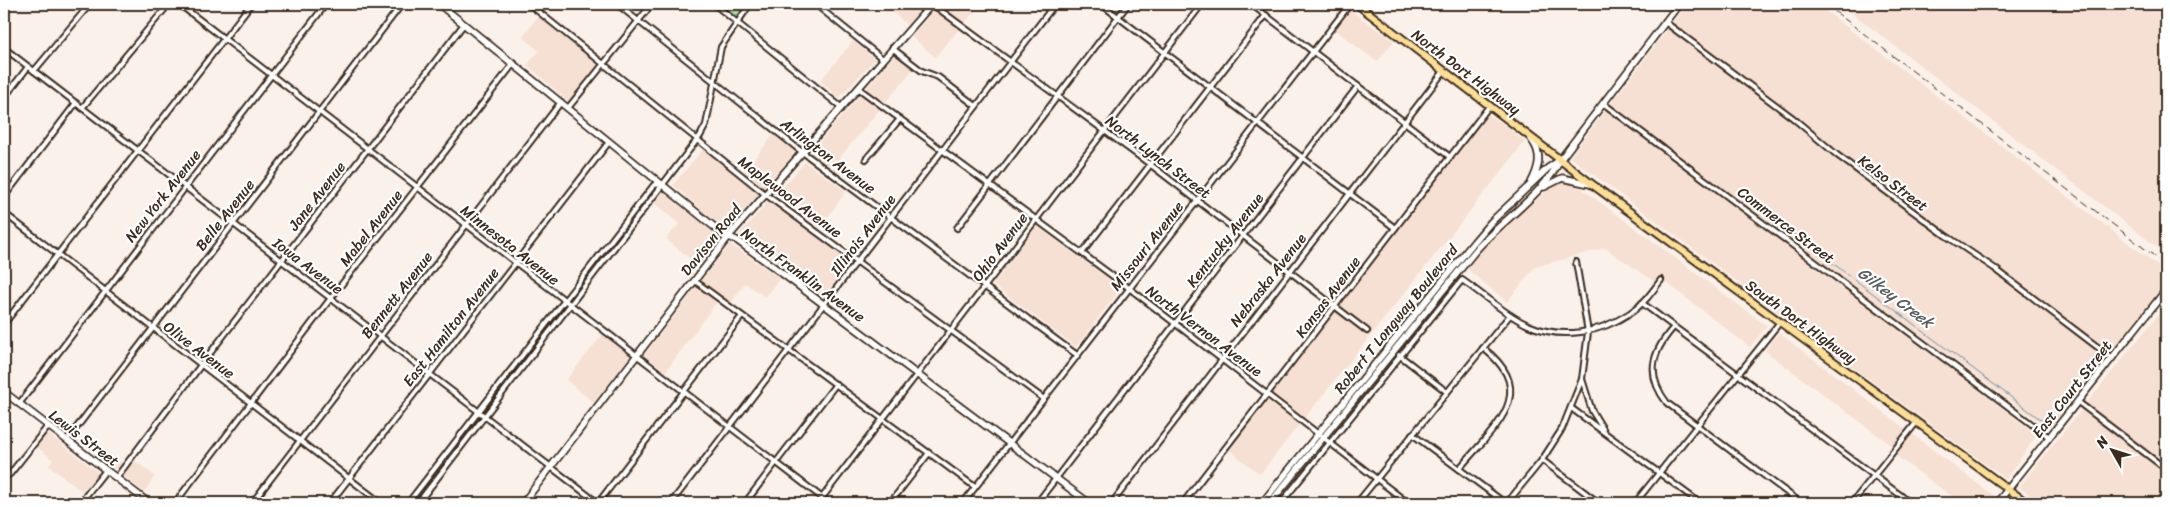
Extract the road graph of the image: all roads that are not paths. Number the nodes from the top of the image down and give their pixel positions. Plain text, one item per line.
1 (90, 4) edge
2 (169, 4) edge
3 (179, 4) edge
4 (251, 4) edge
5 (326, 4) edge
6 (402, 4) edge
7 (439, 4) edge
8 (529, 4) edge
9 (617, 4) edge
10 (652, 4) edge
11 (714, 4) edge
12 (750, 4) edge
13 (815, 4) edge
14 (916, 4) edge
15 (932, 4) edge
16 (1041, 4) edge
17 (1055, 4) edge
18 (1101, 4) edge
19 (1128, 4) edge
20 (1202, 4) edge
21 (1251, 4) edge
22 (1350, 4) edge
23 (1357, 4) edge
24 (1679, 4) edge
25 (1050, 10) junction
26 (925, 11) junction
27 (1266, 15) junction
28 (1118, 17) junction
29 (638, 21) junction
30 (737, 22) junction
31 (1665, 22) junction
32 (464, 24) junction
33 (224, 39) junction
34 (4, 48) edge
35 (892, 48) junction
36 (1312, 50) junction
37 (1164, 52) junction
38 (883, 59) junction
39 (1010, 62) junction
40 (514, 63) junction
41 (603, 64) junction
42 (28, 67) junction
43 (34, 71) junction
44 (1444, 71) junction
45 (271, 75) junction
46 (715, 82) junction
47 (1358, 86) junction
48 (858, 88) junction
49 (1210, 88) junction
50 (1057, 96) junction
51 (4, 98) edge
52 (561, 102) junction
53 (76, 103) junction
54 (1490, 104) junction
55 (1604, 104) junction
56 (841, 106) junction
57 (976, 106) junction
58 (82, 108) junction
59 (568, 108) junction
60 (318, 112) junction
61 (900, 119) junction
62 (1257, 122) junction
63 (1404, 122) junction
64 (1103, 131) junction
65 (1528, 135) junction
66 (697, 140) junction
67 (609, 142) junction
68 (368, 149) junction
69 (137, 150) junction
70 (942, 150) junction
71 (802, 151) junction
72 (1450, 156) junction
73 (1303, 158) junction
74 (866, 159) dead end
75 (1560, 160) junction
76 (1150, 165) junction
77 (662, 184) junction
78 (990, 185) junction
79 (1593, 185) junction
80 (184, 186) junction
81 (417, 187) junction
82 (1538, 190) junction
83 (1349, 193) junction
84 (765, 194) junction
85 (1520, 196) junction
86 (4, 197) edge
87 (1197, 200) junction
88 (4, 213) edge
89 (891, 217) junction
90 (1036, 219) junction
91 (233, 223) junction
92 (466, 224) junction
93 (957, 228) dead end
94 (1395, 228) junction
95 (1243, 235) junction
96 (729, 236) junction
97 (1466, 252) junction
98 (1474, 252) junction
99 (57, 254) junction
100 (1082, 254) junction
101 (282, 260) junction
102 (857, 261) junction
103 (1576, 262) dead end
104 (516, 263) junction
105 (1289, 270) junction
106 (1661, 280) dead end
107 (695, 281) junction
108 (985, 286) junction
109 (1129, 288) junction
110 (2166, 290) edge
111 (104, 291) junction
112 (331, 298) junction
113 (565, 300) junction
114 (1642, 303) junction
115 (572, 305) junction
116 (823, 305) junction
117 (1336, 306) junction
118 (1510, 315) junction
119 (742, 316) junction
120 (1780, 322) junction
121 (4, 324) edge
122 (1175, 324) junction
123 (152, 327) junction
124 (1673, 328) junction
125 (951, 330) junction
126 (1367, 331) dead end
127 (1588, 332) junction
128 (380, 336) junction
129 (1483, 348) junction
130 (789, 350) junction
131 (1399, 355) junction
132 (637, 356) junction
133 (1078, 356) junction
134 (2112, 358) junction
135 (1222, 359) junction
136 (201, 365) junction
137 (430, 374) junction
138 (917, 374) junction
139 (1738, 374) junction
140 (1582, 379) junction
141 (836, 384) junction
142 (4, 392) edge
143 (683, 392) junction
144 (1447, 392) junction
145 (1268, 394) junction
146 (1044, 399) junction
147 (2078, 402) junction
148 (250, 403) junction
149 (19, 404) junction
150 (1571, 408) junction
151 (479, 411) junction
152 (485, 416) junction
153 (883, 418) junction
154 (1916, 423) junction
155 (48, 426) junction
156 (1696, 426) junction
157 (729, 427) junction
158 (1605, 432) junction
159 (1412, 434) junction
160 (1321, 435) junction
161 (2049, 437) junction
162 (67, 440) junction
163 (300, 441) junction
164 (1330, 442) junction
165 (1010, 443) junction
166 (929, 453) junction
167 (1542, 460) junction
168 (776, 463) junction
169 (438, 465) junction
170 (551, 467) junction
171 (1459, 469) junction
172 (2166, 469) edge
173 (106, 470) junction
174 (444, 470) junction
175 (1659, 473) junction
176 (1874, 476) junction
177 (4, 477) edge
178 (116, 478) junction
179 (348, 478) junction
180 (1056, 478) junction
181 (1377, 479) junction
182 (975, 487) junction
183 (2009, 490) junction
184 (822, 498) junction
185 (80, 503) edge
186 (149, 503) edge
187 (175, 503) edge
188 (252, 503) edge
189 (330, 503) edge
190 (382, 503) edge
191 (408, 503) edge
192 (418, 503) edge
193 (523, 503) edge
194 (598, 503) edge
195 (671, 503) edge
196 (745, 503) edge
197 (818, 503) edge
198 (829, 503) edge
199 (890, 503) edge
200 (963, 503) edge
201 (1037, 503) edge
202 (1089, 503) edge
203 (1112, 503) edge
204 (1183, 503) edge
205 (1262, 503) edge
206 (1270, 503) edge
207 (1280, 503) edge
208 (1357, 503) edge
209 (1408, 503) edge
210 (1506, 503) edge
211 (1599, 503) edge
212 (1635, 503) edge
213 (1700, 503) edge
214 (1801, 503) edge
215 (1852, 503) edge
216 (1912, 503) edge
217 (1997, 503) edge
218 (2027, 503) edge

1 - 43 street
2 - 58 street
3 - 33 street, Minnesota Avenue
4 - 33 street
5 - 45 street, New York Avenue
6 - 60 street, Belle Avenue
7 - 32 street, North Franklin Avenue
8 - 41 street, Maplewood Avenue
9 - 29 street, Arlington Avenue
10 - 29 street
11 - 30 street
12 - 30 street
13 - 38 street
14 - 26 street
15 - 26 street, Davison Road
15 - 39 street, North Lynch Street
16 - 25 street
17 - 25 street, Illinois Avenue
18 - 28 street
19 - 28 street
20 - 37 street, Ohio Avenue
21 - 27 street
22 - 36 street, Missouri Avenue
23 - 44 main road, North Dort Highway
24 - 31 street, Robert T Longway Boulevard
25 - 39 street, Illinois Avenue
26 - 35 street, Davison Road
27 - 36 street
27 - 49 street
28 - 37 street
28 - 50 street
29 - 41 street
29 - 46 street, Arlington Avenue
30 - 46 street
30 - 56 street
31 - 55 street, Robert T Longway Boulevard
31 - 134 street, Kelso Street
32 - 40 street, North Franklin Avenue
32 - 68 street, Jane Avenue
33 - 45 street, Minnesota Avenue
33 - 69 street
34 - 42 street, Iowa Avenue
35 - 38 street, Davison Road
35 - 57 street
36 - 47 street
36 - 62 street, Missouri Avenue
37 - 49 street
37 - 64 street, Ohio Avenue
38 - 48 street, Davison Road
39 - 50 street, North Lynch Street
39 - 57 street, Illinois Avenue
40 - 52 street, North Franklin Avenue
40 - 81 street, Mabel Avenue
41 - 59 street
41 - 66 street, Maplewood Avenue
42 - 43 street, Iowa Avenue
42 - 51 street
43 - 53 street, Iowa Avenue
44 - 54 main road, North Dort Highway
44 - 63 street, Nebraska Avenue
45 - 60 street, Minnesota Avenue
45 - 80 street, New York Avenue
46 - 66 street
46 - 71 street, Arlington Avenue
47 - 63 street
47 - 73 street, Kentucky Avenue
48 - 56 street, Davison Road
48 - 61 street, North Vernon Avenue
49 - 62 street
49 - 76 street
50 - 64 street, North Lynch Street
50 - 78 street
52 - 59 street, North Franklin Avenue
52 - 92 street, Bennett Avenue
53 - 58 street, Iowa Avenue
53 - 86 street
54 - 65 main road, North Dort Highway
54 - 72 street, Kansas Avenue
55 - 75 street, Robert T Longway Boulevard
55 - 161 street, Commerce Street
56 - 71 street, Davison Road
57 - 70 street, Illinois Avenue
58 - 69 street, Iowa Avenue
59 - 67 street, North Franklin Avenue
60 - 68 street, Minnesota Avenue
60 - 91 street, Belle Avenue
61 - 70 street, North Vernon Avenue
61 - 74 street
62 - 73 street
62 - 87 street, Missouri Avenue
63 - 72 street
63 - 83 street, Nebraska Avenue
64 - 76 street, North Lynch Street
64 - 90 street, Ohio Avenue
65 - 75 main road, North Dort Highway
65 - 85 street
66 - 77 street
66 - 84 street, Maplewood Avenue
67 - 77 street, North Franklin Avenue
67 - 104 street, East Hamilton Avenue
68 - 81 street, Minnesota Avenue
68 - 101 street, Jane Avenue
69 - 80 street, Iowa Avenue
69 - 99 street
70 - 78 street, North Vernon Avenue
70 - 89 street, Illinois Avenue
71 - 84 street, Davison Road
71 - 89 street, Arlington Avenue
72 - 94 street, Kansas Avenue
73 - 83 street
73 - 95 street, Kentucky Avenue
75 - 79 main road, South Dort Highway
75 - 82 street, Robert T Longway Boulevard
75 - 85 street, Robert T Longway Boulevard
76 - 87 street, North Lynch Street
76 - 100 street
77 - 96 street, North Franklin Avenue
77 - 113 street
77 - 115 street
78 - 90 street, North Vernon Avenue
78 - 93 street
79 - 82 street
79 - 120 main road, South Dort Highway
80 - 91 street, Iowa Avenue
80 - 111 street, New York Avenue
81 - 92 street, Minnesota Avenue
81 - 112 street, Mabel Avenue
82 - 98 street, Robert T Longway Boulevard
83 - 94 street
83 - 105 street, Nebraska Avenue
84 - 96 street, Davison Road
84 - 102 street, Maplewood Avenue
85 - 97 street, Robert T Longway Boulevard
87 - 95 street, North Lynch Street
87 - 109 street, Missouri Avenue
88 - 99 street, Olive Avenue
89 - 102 street, Illinois Avenue
89 - 108 street, Arlington Avenue
90 - 100 street, North Vernon Avenue
90 - 108 street, Ohio Avenue
91 - 101 street, Iowa Avenue
91 - 123 street, Belle Avenue
92 - 104 street, Minnesota Avenue
92 - 128 street, Bennett Avenue
94 - 117 street, Kansas Avenue
95 - 105 street, North Lynch Street
95 - 122 street, Kentucky Avenue
96 - 107 street, Davison Road
96 - 116 street, North Franklin Avenue
97 - 98 street
97 - 160 street, Robert T Longway Boulevard
98 - 160 street, Robert T Longway Boulevard
99 - 111 street, Olive Avenue
99 - 121 street
100 - 109 street, North Vernon Avenue
101 - 112 street, Iowa Avenue
101 - 136 street, Jane Avenue
102 - 116 street, Illinois Avenue
102 - 125 street, Maplewood Avenue
103 - 127 street
104 - 113 street, Minnesota Avenue
104 - 137 street, East Hamilton Avenue
105 - 117 street, North Lynch Street
105 - 135 street, Nebraska Avenue
106 - 114 street
107 - 119 street
107 - 132 street, Davison Road
108 - 125 street, Ohio Avenue
108 - 133 street, Arlington Avenue
109 - 122 street, North Vernon Avenue
109 - 133 street, Missouri Avenue
110 - 134 street, East Court Street
111 - 123 street, Olive Avenue
111 - 149 street, New York Avenue
112 - 128 street, Iowa Avenue
112 - 148 street, Mabel Avenue
113 - 115 street, Minnesota Avenue
113 - 151 street
114 - 124 street
114 - 127 street
115 - 132 street, Minnesota Avenue
115 - 152 street
116 - 130 street, Illinois Avenue
116 - 138 street, North Franklin Avenue
117 - 126 street, North Lynch Street
117 - 145 street, Kansas Avenue
118 - 127 street
118 - 129 street
118 - 131 street
119 - 130 street
119 - 143 street
120 - 139 street
120 - 154 main road, South Dort Highway
122 - 135 street, North Vernon Avenue
122 - 180 street, Kentucky Avenue
123 - 136 street, Olive Avenue
123 - 162 street, Belle Avenue
124 - 139 street
124 - 156 street
125 - 138 street, Ohio Avenue
125 - 146 street, Maplewood Avenue
127 - 140 street
128 - 137 street, Iowa Avenue
128 - 163 street, Bennett Avenue
129 - 144 street
129 - 171 street
130 - 141 street
130 - 157 street, Illinois Avenue
131 - 144 street
131 - 164 street
132 - 143 street, Minnesota Avenue
132 - 170 street, Davison Road
133 - 146 street, Missouri Avenue
134 - 147 street, East Court Street
135 - 145 street, North Vernon Avenue
135 - 203 street, Nebraska Avenue
136 - 148 street, Olive Avenue
136 - 178 street, Jane Avenue
137 - 151 street, Iowa Avenue
137 - 179 street, East Hamilton Avenue
138 - 153 street, Ohio Avenue
138 - 165 street, North Franklin Avenue
139 - 156 street
139 - 176 street
140 - 150 street
140 - 158 street
141 - 153 street
141 - 168 street
142 - 149 street, Lewis Street
143 - 157 street, Minnesota Avenue
143 - 194 street
144 - 159 street
145 - 160 street, North Vernon Avenue
145 - 204 street, Kansas Avenue
146 - 165 street, Missouri Avenue
147 - 161 street, East Court Street
147 - 172 street
148 - 163 street, Olive Avenue
148 - 187 street, Mabel Avenue
149 - 155 street, Lewis Street
150 - 158 street
150 - 167 street
151 - 152 street, Iowa Avenue
151 - 169 street
152 - 170 street, Iowa Avenue
152 - 174 street
153 - 166 street
153 - 184 street, Ohio Avenue
154 - 176 street
154 - 183 main road, South Dort Highway
155 - 162 street, Lewis Street
155 - 177 street
156 - 175 street
156 - 214 street
157 - 168 street, Minnesota Avenue
157 - 195 street, Illinois Avenue
158 - 175 street
159 - 171 street
159 - 181 street
160 - 164 street, North Vernon Avenue
160 - 205 street, Robert T Longway Boulevard
160 - 206 street, Robert T Longway Boulevard
161 - 183 street, East Court Street
162 - 173 street, Lewis Street
163 - 179 street, Olive Avenue
163 - 188 street, Bennett Avenue
164 - 181 street, North Vernon Avenue
164 - 207 street
165 - 180 street, North Franklin Avenue
165 - 182 street, Missouri Avenue
166 - 182 street
166 - 199 street
167 - 210 street
167 - 211 street
168 - 184 street, Minnesota Avenue
168 - 196 street
169 - 174 street
169 - 191 street
170 - 193 street, Davison Road
170 - 194 street, Iowa Avenue
171 - 210 street
173 - 178 street, Lewis Street
173 - 185 street
174 - 192 street
175 - 212 street
175 - 213 street
176 - 215 street
176 - 216 street
178 - 186 street, Lewis Street
179 - 189 street, East Hamilton Avenue
179 - 190 street, Olive Avenue
180 - 201 street, Kentucky Avenue
180 - 202 street, North Franklin Avenue
181 - 208 street
181 - 209 street, North Vernon Avenue
182 - 200 street, Missouri Avenue
183 - 217 street, East Court Street
183 - 218 main road, South Dort Highway
184 - 197 street, Ohio Avenue
184 - 198 street, Minnesota Avenue

